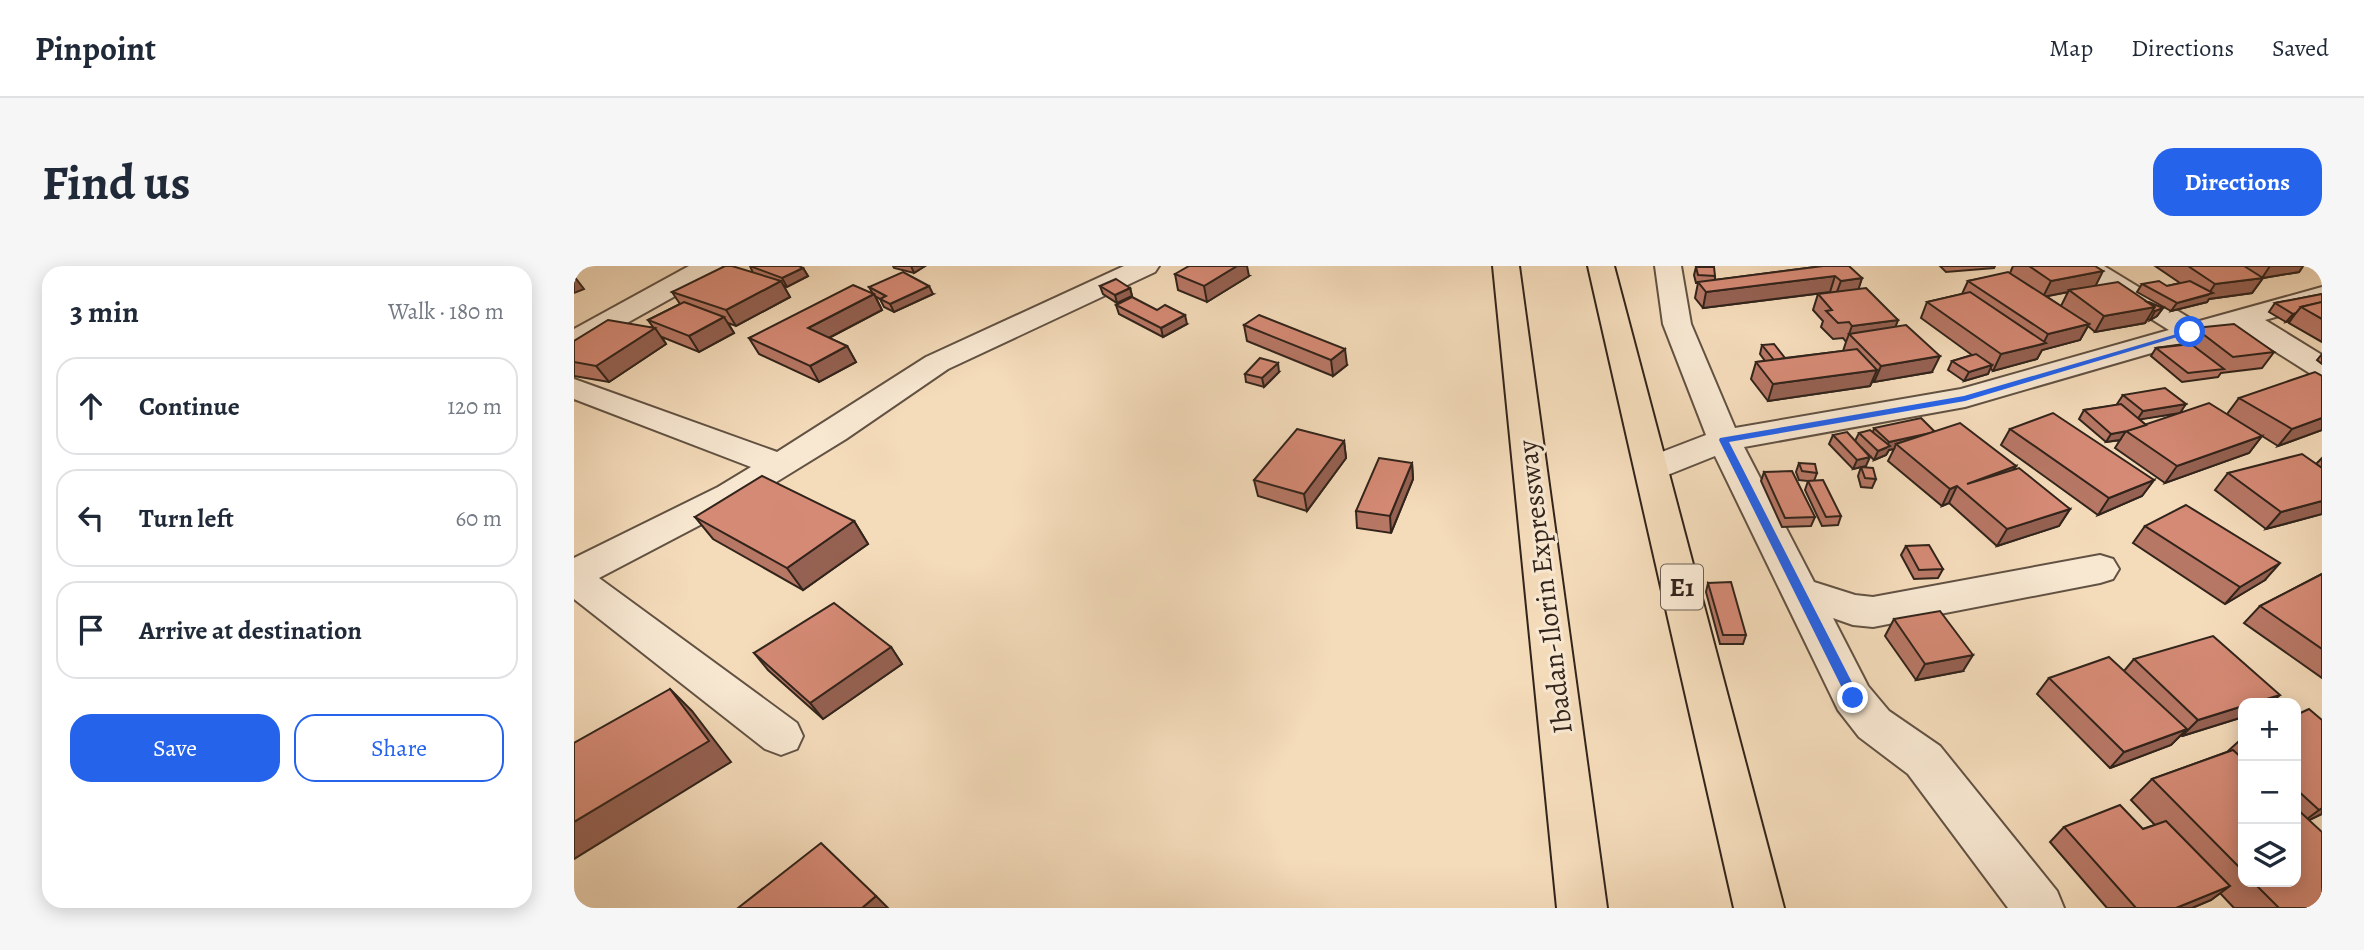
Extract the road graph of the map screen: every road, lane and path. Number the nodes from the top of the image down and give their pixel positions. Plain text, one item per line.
1 (709, 266) edge
2 (1146, 266) edge
3 (1506, 266) edge
4 (1601, 266) edge
5 (1668, 266) edge
6 (2085, 266) edge
7 (2322, 295) edge
8 (2241, 318) junction
9 (2190, 332) junction
10 (574, 341) edge
11 (2322, 368) edge
12 (574, 388) edge
13 (1724, 440) junction
14 (779, 465) junction
15 (1653, 468) junction
16 (2099, 569) dead end
17 (574, 574) edge
18 (574, 579) edge
19 (1798, 592) junction
20 (781, 736) dead end
21 (1582, 908) edge
22 (1759, 908) edge
23 (2039, 908) edge

1 - 10 street
2 - 14 street
3 - 21 highway, Ibadan-Ilorin Expressway
4 - 15 highway, E1
5 - 13 street
6 - 9 street
7 - 8 street
8 - 9 street
8 - 11 street
9 - 13 street
12 - 14 street
13 - 15 street
13 - 19 street
14 - 17 street
15 - 22 highway, E1
16 - 19 street
18 - 20 street
19 - 23 street

